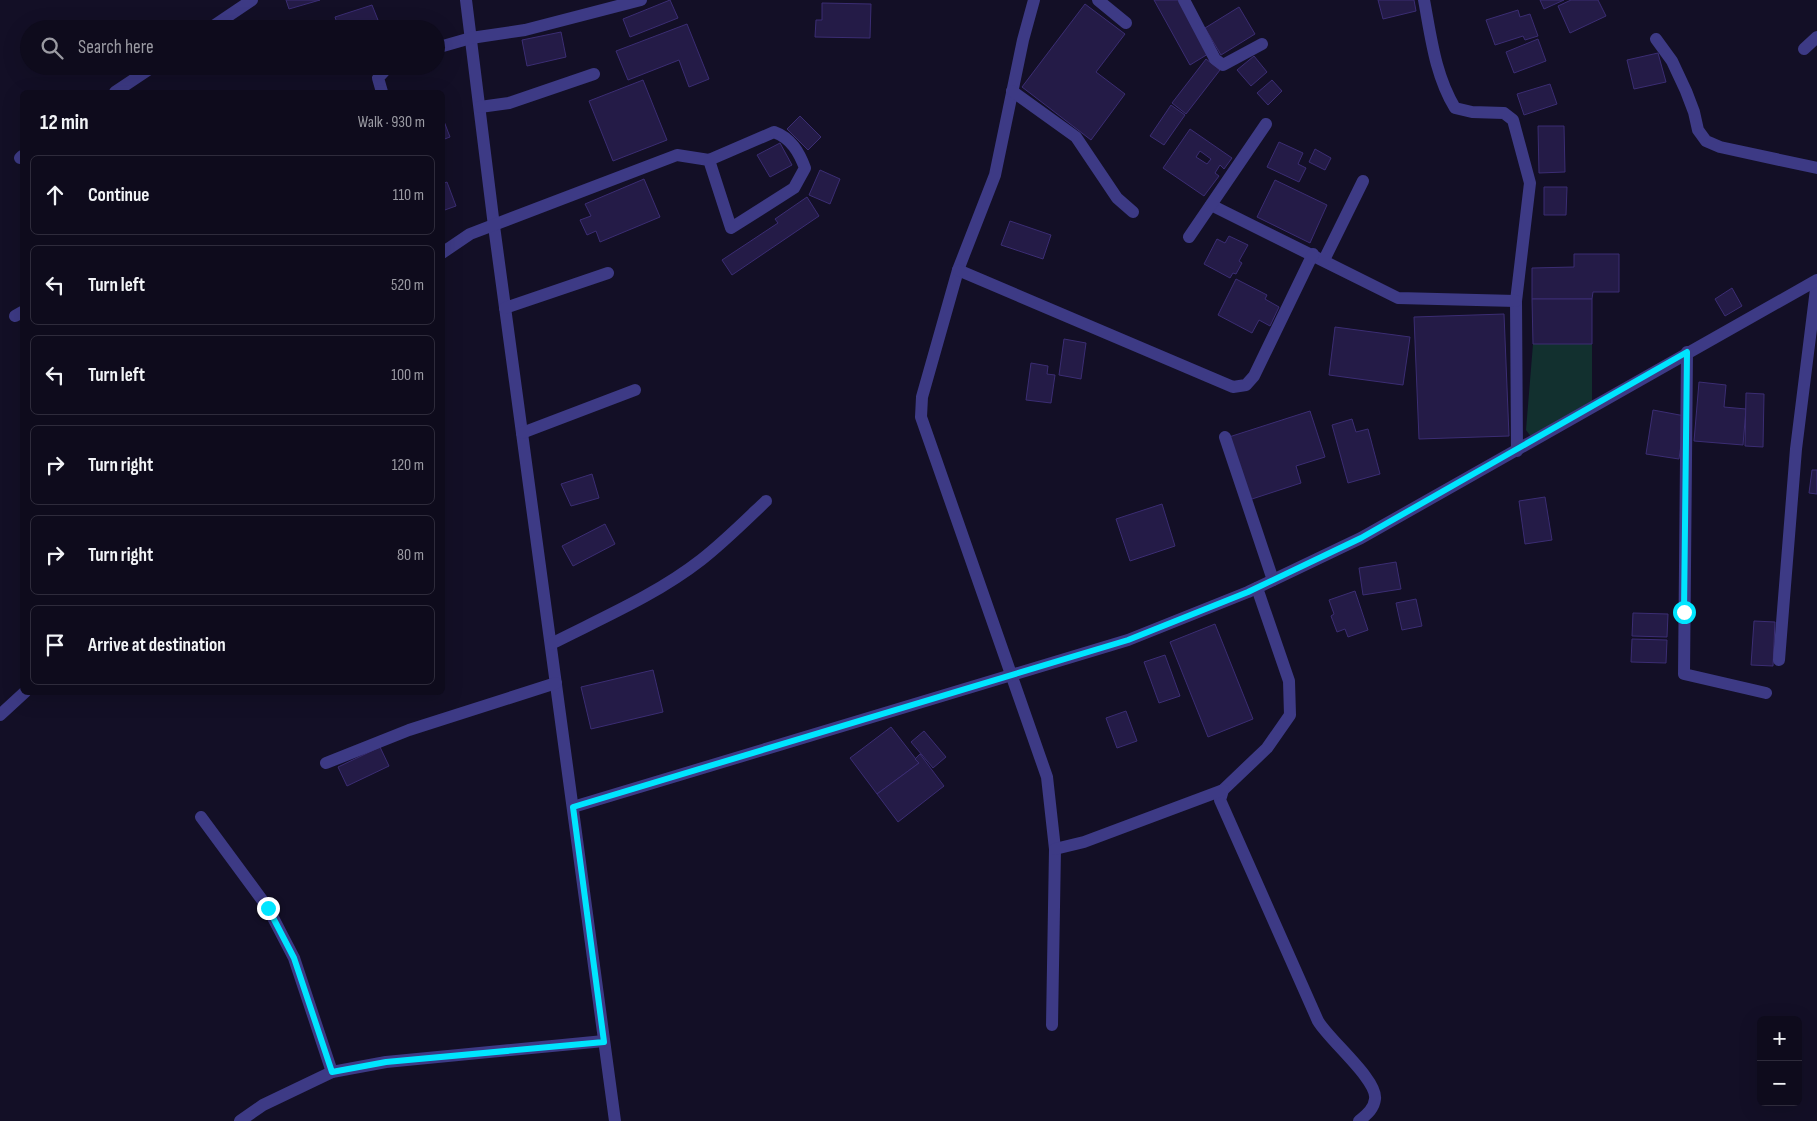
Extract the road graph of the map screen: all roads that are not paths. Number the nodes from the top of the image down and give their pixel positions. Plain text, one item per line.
1 (252, 0) edge
2 (466, 0) edge
3 (641, 0) edge
4 (1034, 0) edge
5 (1098, 0) edge
6 (1184, 0) edge
7 (1424, 0) edge
8 (222, 20) edge
9 (1126, 23) dead end
10 (1817, 37) edge
11 (471, 38) junction
12 (1656, 38) dead end
13 (1262, 44) dead end
14 (445, 45) edge
15 (1804, 49) dead end
16 (594, 74) dead end
17 (140, 75) edge
18 (381, 75) edge
19 (118, 90) edge
20 (381, 90) edge
21 (1012, 91) junction
22 (480, 107) junction
23 (1266, 124) dead end
24 (709, 160) junction
25 (1817, 168) edge
26 (1364, 181) dead end
27 (1211, 205) junction
28 (1133, 212) dead end
29 (494, 226) junction
30 (1189, 237) dead end
31 (445, 251) edge
32 (1319, 257) junction
33 (958, 270) junction
34 (608, 273) dead end
35 (1817, 281) edge
36 (1516, 302) junction
37 (505, 308) junction
38 (1687, 352) junction
39 (635, 390) dead end
40 (522, 433) junction
41 (1225, 437) dead end
42 (1517, 452) junction
43 (766, 501) dead end
44 (1273, 580) junction
45 (1257, 588) junction
46 (551, 644) junction
47 (1779, 660) dead end
48 (1013, 676) junction
49 (556, 683) junction
50 (1766, 693) dead end
51 (22, 695) edge
52 (0, 715) edge
53 (326, 762) dead end
54 (1223, 790) junction
55 (573, 807) junction
56 (201, 817) dead end
57 (1055, 848) junction
58 (1052, 1026) dead end
59 (604, 1042) junction
60 (332, 1072) junction
61 (240, 1121) edge
62 (615, 1121) edge
63 (1359, 1121) edge

1 - 8 street
2 - 11 street
3 - 11 street
4 - 21 street
5 - 9 street
6 - 13 street
7 - 36 street
10 - 15 street
11 - 14 street
11 - 22 street
12 - 25 street
16 - 22 street
17 - 19 street
18 - 20 street
21 - 28 street
21 - 33 street
22 - 29 street
23 - 27 street
24 - 24 street
24 - 29 street
26 - 32 street
27 - 30 street
27 - 32 street
29 - 31 street
29 - 37 street
32 - 33 street
32 - 36 street
33 - 48 street
34 - 37 street
35 - 38 street
35 - 47 street
36 - 42 street
37 - 40 street
38 - 42 street
38 - 50 street
39 - 40 street
40 - 46 street
41 - 44 street
42 - 44 street
43 - 46 street
44 - 45 street
45 - 48 street
45 - 54 street
46 - 49 street
48 - 55 street
48 - 57 street
49 - 53 street
49 - 55 street
51 - 52 street
54 - 57 street
54 - 63 street
55 - 59 street
56 - 60 street
57 - 58 street
59 - 60 street
59 - 62 street
60 - 61 street

